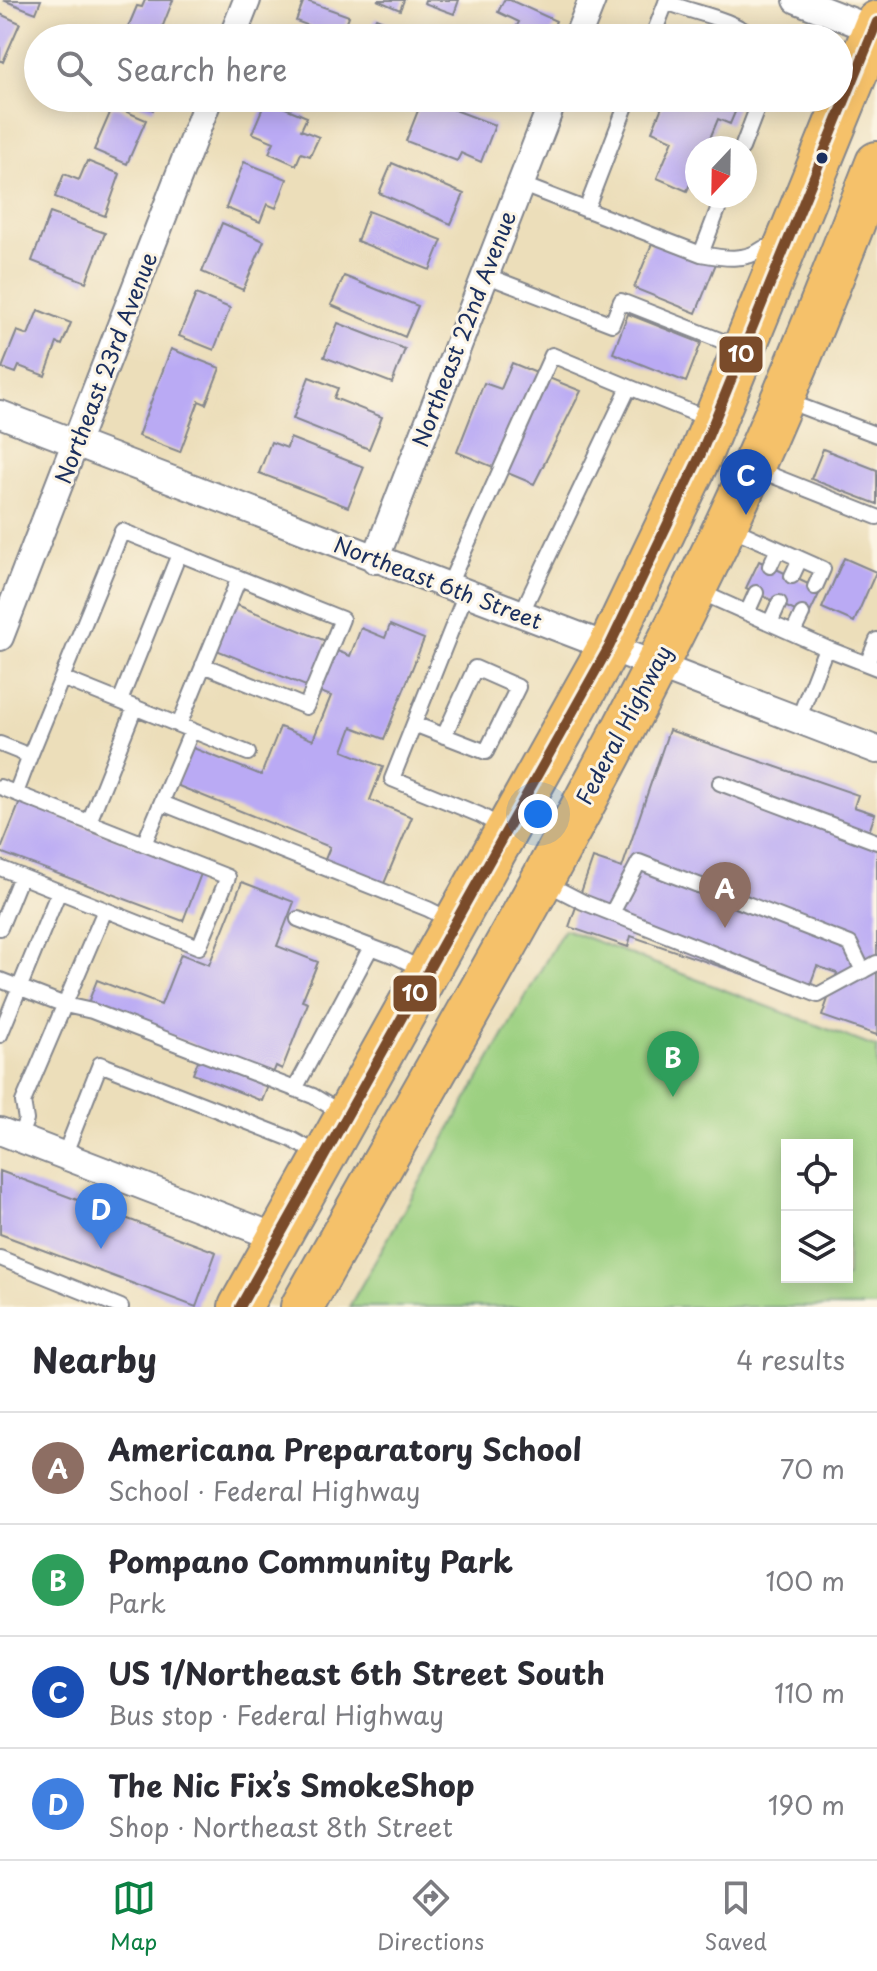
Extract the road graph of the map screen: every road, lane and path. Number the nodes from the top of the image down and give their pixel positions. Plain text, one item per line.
1 (247, 0) edge
2 (592, 0) edge
3 (797, 0) edge
4 (666, 1) edge
5 (238, 24) edge
6 (583, 24) edge
7 (657, 24) edge
8 (731, 24) edge
9 (876, 28) edge
10 (853, 84) edge
11 (204, 112) edge
12 (548, 112) edge
13 (624, 112) edge
14 (756, 112) edge
15 (842, 112) edge
16 (747, 136) edge
17 (877, 163) edge
18 (520, 184) junction
19 (719, 208) edge
20 (586, 210) junction
21 (701, 254) junction
22 (783, 255) junction
23 (485, 275) junction
24 (744, 350) junction
25 (629, 387) junction
26 (783, 399) junction
27 (0, 414) edge
28 (715, 421) junction
29 (877, 435) edge
30 (77, 444) junction
31 (752, 467) junction
32 (877, 517) edge
33 (725, 526) junction
34 (778, 549) junction
35 (179, 554) junction
36 (800, 559) junction
37 (375, 560) junction
38 (770, 566) dead end
39 (792, 576) dead end
40 (239, 578) junction
41 (815, 587) dead end
42 (457, 590) junction
43 (695, 590) junction
44 (756, 593) dead end
45 (779, 603) dead end
46 (747, 613) junction
47 (521, 614) junction
48 (802, 614) dead end
49 (770, 623) junction
50 (793, 633) junction
51 (0, 637) edge
52 (877, 640) edge
53 (609, 647) junction
54 (826, 648) junction
55 (203, 665) junction
56 (657, 665) junction
57 (872, 666) edge
58 (62, 678) junction
59 (120, 701) junction
60 (135, 707) junction
61 (798, 720) junction
62 (414, 724) junction
63 (185, 728) junction
64 (444, 736) junction
65 (0, 744) edge
66 (876, 748) edge
67 (248, 753) dead end
68 (30, 756) junction
69 (720, 783) dead end
70 (0, 787) edge
71 (16, 793) junction
72 (162, 803) junction
73 (89, 822) junction
74 (507, 831) junction
75 (877, 842) edge
76 (144, 844) junction
77 (0, 868) edge
78 (21, 876) junction
79 (541, 880) junction
80 (59, 891) junction
81 (105, 910) junction
82 (612, 913) junction
83 (298, 919) dead end
84 (455, 923) junction
85 (0, 928) edge
86 (371, 947) junction
87 (877, 963) edge
88 (863, 971) junction
89 (427, 972) junction
90 (0, 980) edge
91 (20, 988) junction
92 (65, 1005) junction
93 (0, 1035) edge
94 (295, 1089) junction
95 (347, 1116) junction
96 (10, 1135) edge
97 (64, 1156) junction
98 (324, 1157) junction
99 (278, 1238) junction
100 (0, 1258) edge
101 (121, 1307) edge
102 (240, 1307) edge
103 (302, 1307) edge

1 - 5 street
2 - 6 street
3 - 9 street
4 - 7 lane
4 - 8 lane
9 - 10 main road
11 - 30 street, Northeast 23rd Avenue
12 - 18 street, Northeast 22nd Avenue
13 - 20 lane
14 - 16 lane
15 - 22 main road
17 - 26 main road, Federal Highway
18 - 20 lane
18 - 23 street, Northeast 22nd Avenue
19 - 21 lane
20 - 21 lane
21 - 22 lane
22 - 24 main road
23 - 24 lane
23 - 37 street, Northeast 22nd Avenue
24 - 28 main road
25 - 28 lane
25 - 42 lane
25 - 47 lane
26 - 29 lane
26 - 31 main road, Federal Highway
27 - 30 street, Northeast 6th Street
28 - 53 main road
30 - 37 street, Northeast 6th Street
30 - 51 street, Northeast 23rd Avenue
31 - 32 lane
31 - 33 main road, Federal Highway
33 - 34 lane
33 - 43 main road, Federal Highway
34 - 36 lane
34 - 38 lane
35 - 40 lane
35 - 58 lane
35 - 59 lane
36 - 39 lane
36 - 41 lane
37 - 42 street, Northeast 6th Street
40 - 55 lane
40 - 55 lane
42 - 47 street, Northeast 6th Street
42 - 62 lane
43 - 46 lane
43 - 56 main road, Federal Highway
44 - 46 lane
45 - 49 lane
46 - 49 lane
47 - 53 street, Northeast 6th Street
48 - 50 lane
49 - 50 lane
50 - 54 lane
52 - 57 lane
53 - 56 street, Northeast 6th Street
53 - 74 main road
54 - 57 lane
54 - 61 lane
55 - 63 lane
56 - 61 street, Northeast 6th Street
56 - 79 main road, Federal Highway
58 - 59 lane
58 - 68 lane
59 - 60 lane
60 - 63 lane
60 - 73 lane
61 - 66 street, Northeast 6th Street
62 - 64 lane
62 - 74 lane
63 - 67 lane
63 - 72 lane
64 - 64 lane
65 - 68 lane
68 - 71 lane
69 - 75 lane
70 - 71 lane
71 - 73 lane
72 - 76 lane
72 - 84 lane
73 - 76 lane
74 - 84 main road
76 - 81 lane
77 - 78 lane
78 - 80 lane
78 - 85 lane
79 - 82 lane
79 - 103 main road, Federal Highway
80 - 81 lane
80 - 91 lane
81 - 92 lane
82 - 88 lane
82 - 88 lane
83 - 86 lane
84 - 89 main road
86 - 89 lane
86 - 94 lane
87 - 88 lane
89 - 95 main road
90 - 91 lane
91 - 92 lane
91 - 93 lane
92 - 94 lane
92 - 96 lane
94 - 95 lane
95 - 98 main road
96 - 97 street
97 - 98 lane
97 - 99 street
98 - 99 main road
99 - 102 main road
100 - 101 lane

